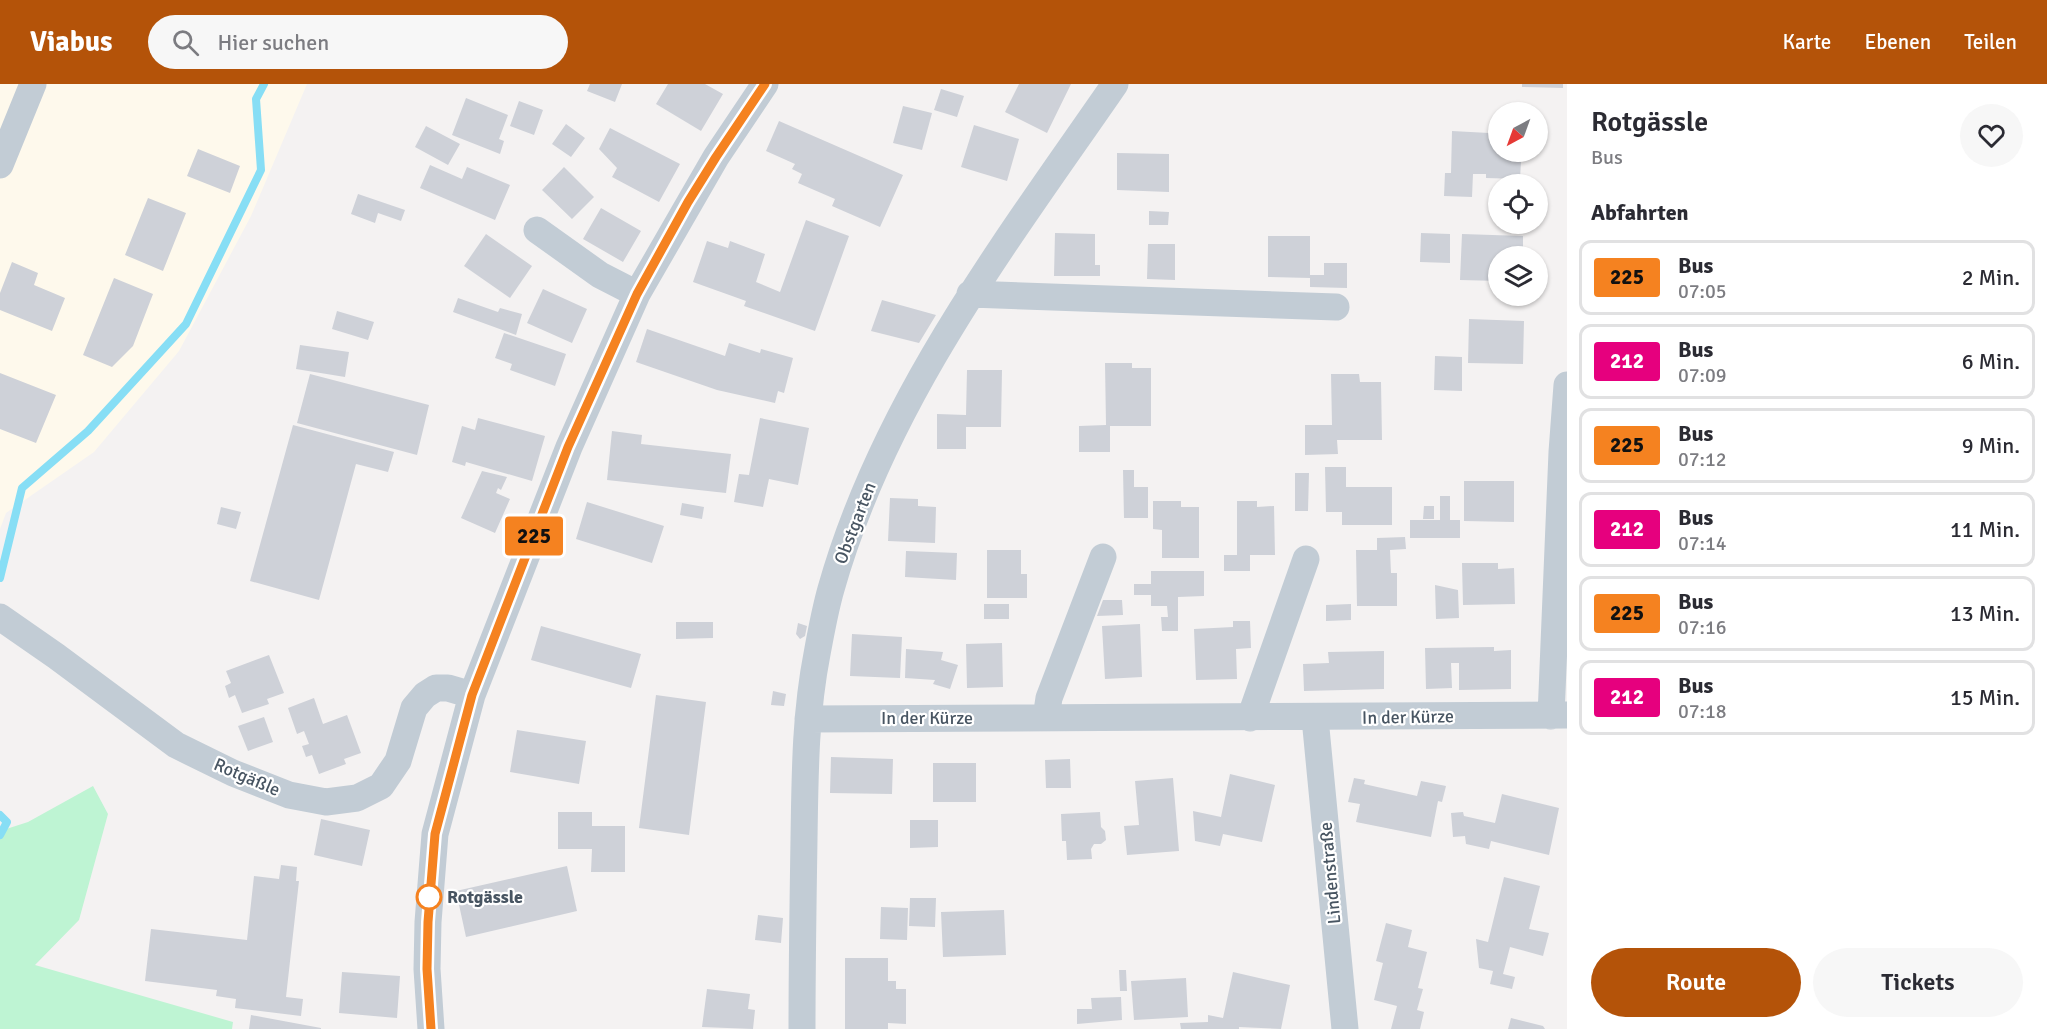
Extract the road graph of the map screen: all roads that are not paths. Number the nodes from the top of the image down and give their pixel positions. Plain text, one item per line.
1 (33, 84) edge
2 (765, 84) edge
3 (1115, 84) edge
4 (0, 165) edge
5 (537, 230) dead end
6 (637, 294) junction
7 (970, 294) junction
8 (1336, 307) dead end
9 (1567, 385) edge
10 (1103, 556) dead end
11 (1306, 560) dead end
12 (0, 618) edge
13 (472, 695) junction
14 (1559, 715) edge
15 (1046, 718) junction
16 (1250, 718) junction
17 (1315, 718) junction
18 (808, 719) junction
19 (431, 1029) edge
20 (802, 1029) edge
21 (1345, 1029) edge

1 - 4 street
2 - 6 street
3 - 7 street, Obstgarten
5 - 6 street
6 - 13 street
7 - 8 street
7 - 18 street, Obstgarten
9 - 14 street
10 - 15 street
11 - 16 street
12 - 13 street, Rotgäßle
13 - 19 street
14 - 17 street, In der Kürze
15 - 16 street, In der Kürze
15 - 18 street, In der Kürze
16 - 17 street, In der Kürze
17 - 21 street, Lindenstraße
18 - 20 street, Obstgarten

